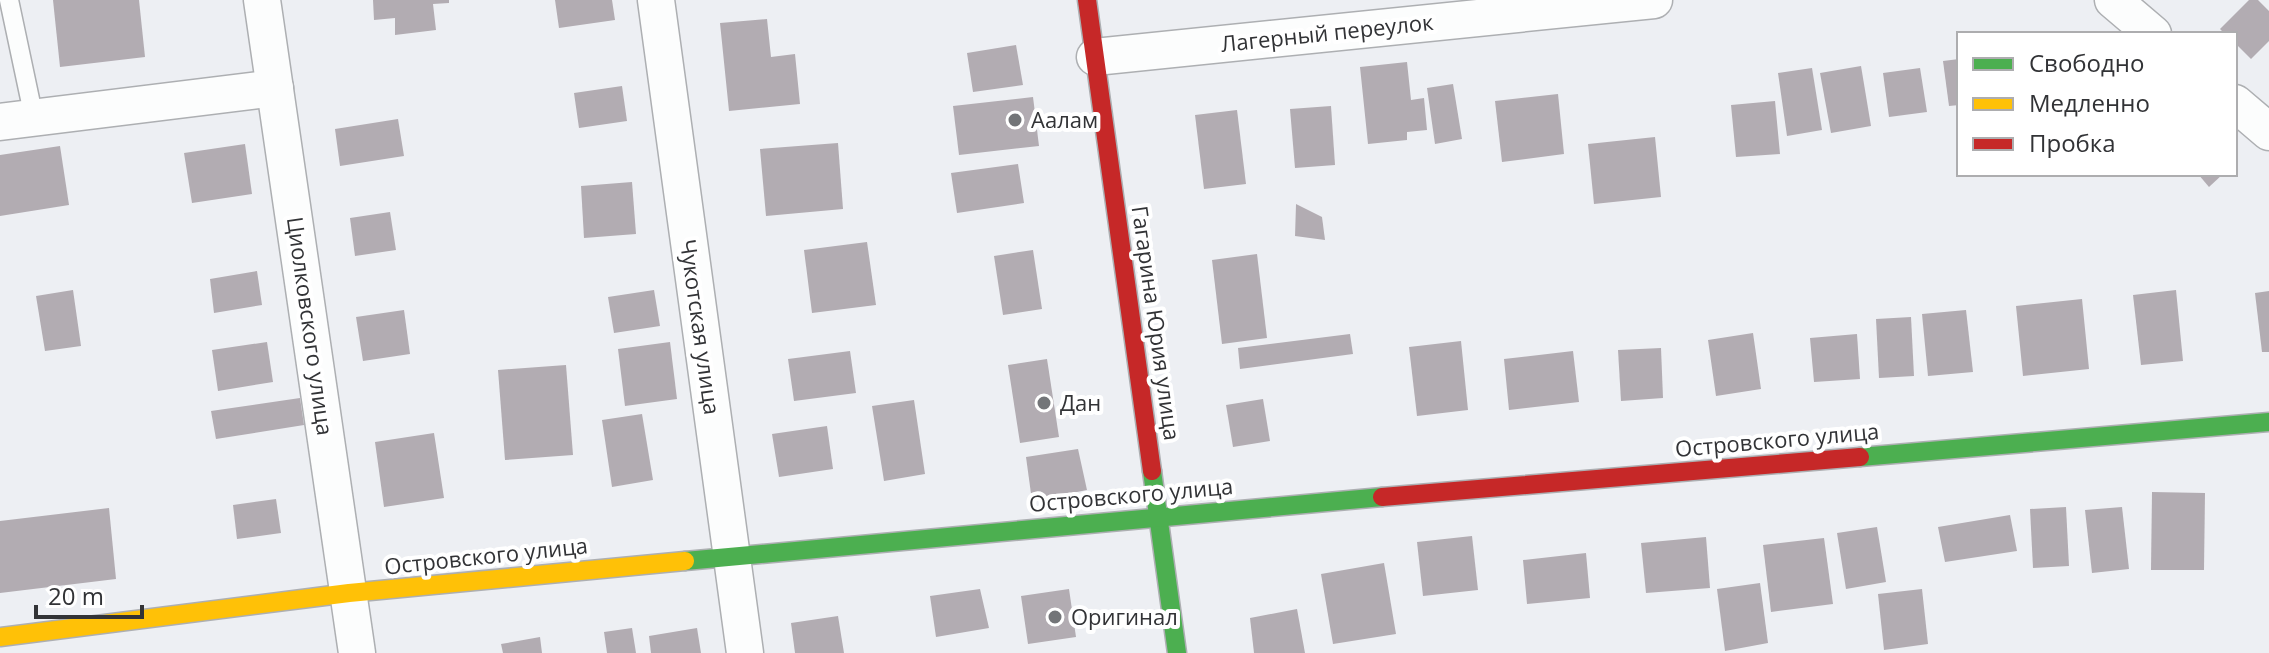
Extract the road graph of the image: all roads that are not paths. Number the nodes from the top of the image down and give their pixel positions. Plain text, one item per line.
1 (9, 0) edge
2 (262, 0) edge
3 (656, 0) edge
4 (1087, 0) edge
5 (1654, 0) edge
6 (2113, 0) edge
7 (2151, 32) edge
8 (1095, 57) junction
9 (275, 88) junction
10 (2237, 105) edge
11 (17, 120) edge
12 (2269, 132) edge
13 (2269, 422) edge
14 (1158, 516) junction
15 (732, 556) junction
16 (349, 593) junction
17 (0, 637) edge
18 (357, 653) edge
19 (745, 653) edge
20 (1177, 653) edge

1 - 11 lane
2 - 9 street, Циолковского улица
3 - 15 street, Чукотская улица
4 - 8 street, Гагарина Юрия улица
5 - 8 street, Лагерный переулок
6 - 7 street
8 - 14 street, Гагарина Юрия улица
9 - 11 street
9 - 16 street, Циолковского улица
10 - 12 street
13 - 14 street, Островского улица
14 - 15 street, Островского улица
14 - 20 street, Гагарина Юрия улица
15 - 16 street, Островского улица
15 - 19 street, Чукотская улица
16 - 17 street, Островского улица
16 - 18 street, Циолковского улица

